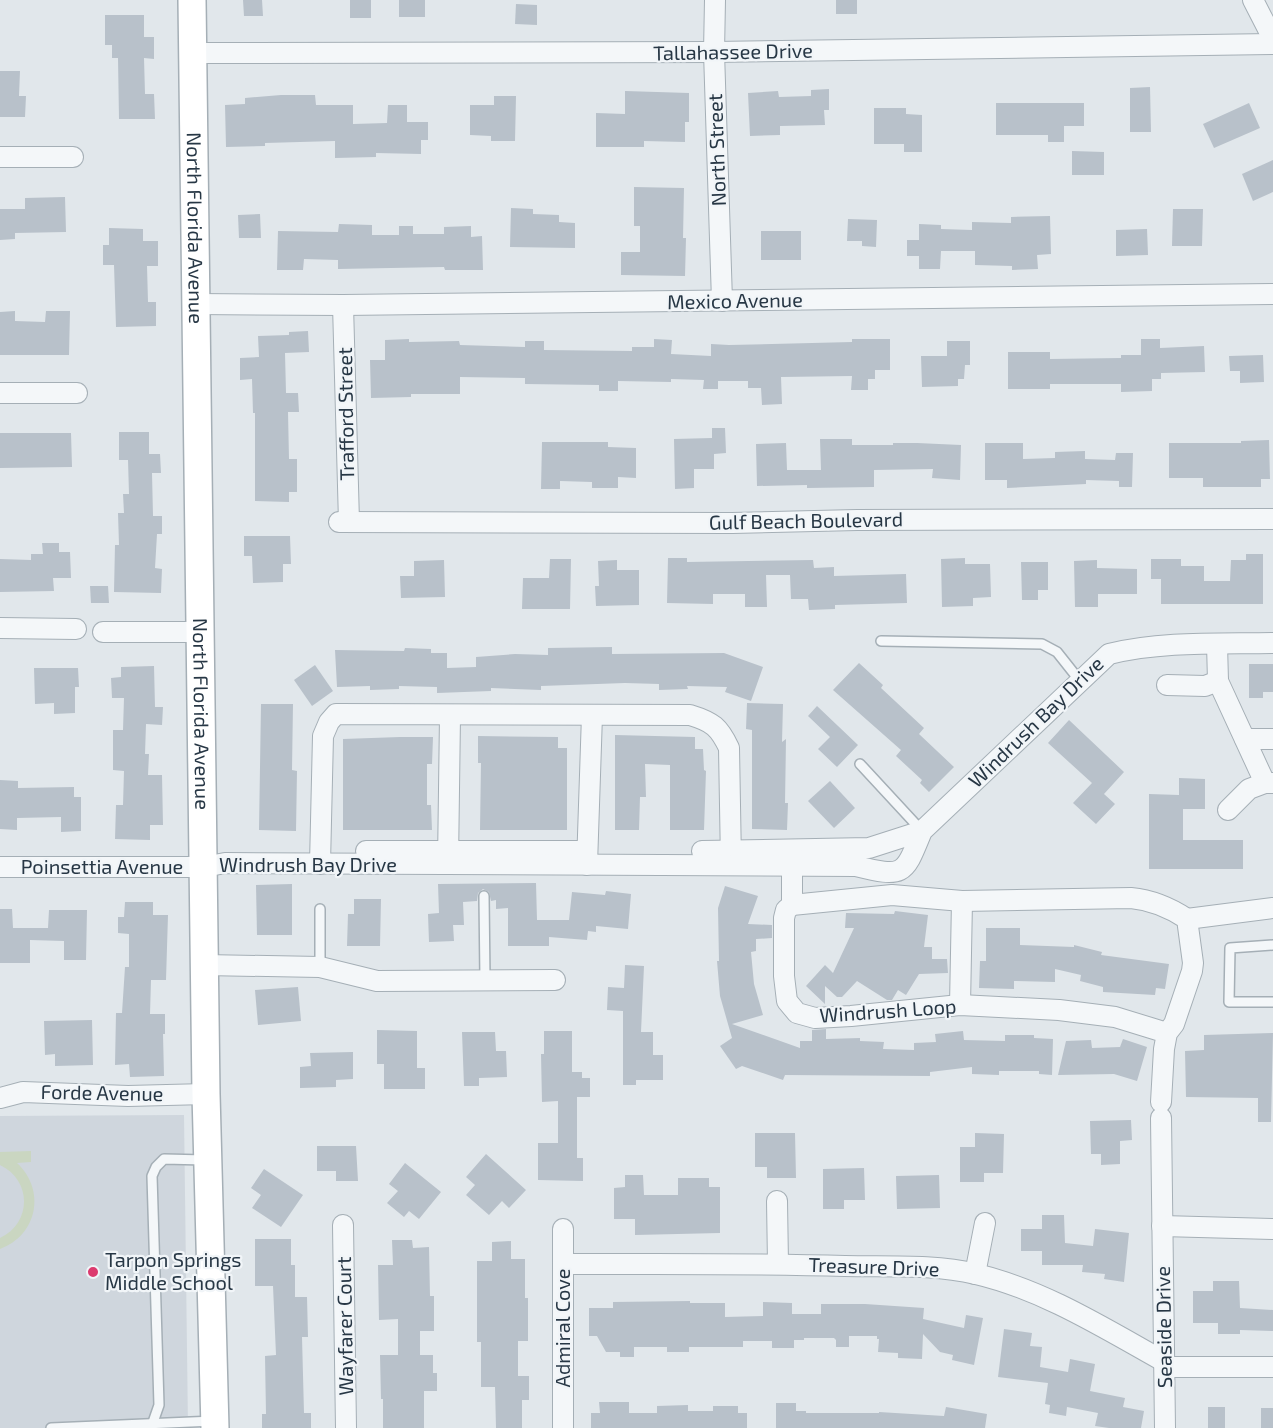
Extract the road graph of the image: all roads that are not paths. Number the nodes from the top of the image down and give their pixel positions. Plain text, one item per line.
1 (192, 0) edge
2 (715, 0) edge
3 (1253, 0) edge
4 (1273, 39) edge
5 (1273, 44) edge
6 (714, 52) junction
7 (193, 53) junction
8 (0, 157) edge
9 (73, 157) dead end
10 (1273, 294) edge
11 (722, 301) junction
12 (196, 304) junction
13 (343, 305) junction
14 (0, 393) edge
15 (76, 393) dead end
16 (1273, 519) edge
17 (344, 522) joint
18 (0, 628) edge
19 (76, 628) dead end
20 (103, 633) dead end
21 (201, 633) junction
22 (881, 641) dead end
23 (1273, 643) edge
24 (1217, 644) junction
25 (1080, 681) junction
26 (1218, 681) junction
27 (1167, 685) dead end
28 (450, 716) junction
29 (592, 716) junction
30 (1273, 739) edge
31 (1245, 740) junction
32 (860, 764) dead end
33 (1269, 783) edge
34 (1228, 810) dead end
35 (922, 831) junction
36 (869, 849) junction
37 (321, 858) junction
38 (448, 858) junction
39 (588, 858) junction
40 (730, 858) junction
41 (792, 858) junction
42 (0, 867) edge
43 (204, 867) junction
44 (870, 870) junction
45 (483, 896) dead end
46 (962, 901) junction
47 (792, 905) junction
48 (1273, 908) edge
49 (320, 909) dead end
50 (1187, 919) junction
51 (1273, 945) edge
52 (204, 965) junction
53 (320, 967) junction
54 (485, 980) junction
55 (555, 980) dead end
56 (1273, 1002) edge
57 (960, 1005) junction
58 (1167, 1033) junction
59 (206, 1094) junction
60 (0, 1098) edge
61 (208, 1160) junction
62 (777, 1201) dead end
63 (985, 1223) dead end
64 (343, 1225) dead end
65 (1162, 1226) junction
66 (563, 1229) dead end
67 (1273, 1229) edge
68 (563, 1264) junction
69 (778, 1264) junction
70 (975, 1274) junction
71 (1165, 1365) junction
72 (1273, 1367) edge
73 (215, 1425) edge
74 (152, 1426) edge
75 (51, 1428) edge
76 (346, 1428) edge
77 (563, 1428) edge
78 (1165, 1428) edge

1 - 7 street, North Florida Avenue
2 - 6 street, North Street
3 - 4 street
5 - 6 street, Tallahassee Drive
6 - 7 street, Tallahassee Drive
6 - 11 street, North Street
7 - 12 street, North Florida Avenue
8 - 9 street
10 - 11 street, Mexico Avenue
11 - 13 street, Mexico Avenue
12 - 13 street, Mexico Avenue
12 - 21 street, North Florida Avenue
13 - 17 street, Trafford Street
14 - 15 street
16 - 17 street, Gulf Beach Boulevard
18 - 19 street
20 - 21 street
21 - 43 street, North Florida Avenue
22 - 25 lane
23 - 24 street, Windrush Bay Drive
24 - 25 street, Windrush Bay Drive
24 - 26 street
25 - 35 street, Windrush Bay Drive
26 - 27 street
26 - 31 street
28 - 29 street
28 - 37 street
28 - 38 street
29 - 39 street
29 - 40 street
30 - 31 street
31 - 33 street
32 - 35 lane
33 - 34 street
35 - 36 street, Windrush Bay Drive
35 - 44 street, Windrush Bay Drive
36 - 41 street, Windrush Bay Drive
36 - 44 street
37 - 38 street, Windrush Bay Drive
37 - 43 street, Windrush Bay Drive
38 - 39 street, Windrush Bay Drive
39 - 40 street, Windrush Bay Drive
40 - 41 street, Windrush Bay Drive
41 - 44 street, Windrush Bay Drive
41 - 47 street, Windrush Loop
42 - 43 street, Poinsettia Avenue
43 - 52 street, North Florida Avenue
45 - 54 lane
46 - 47 street
46 - 50 street
46 - 57 street
47 - 57 street, Windrush Loop
48 - 50 street
49 - 53 lane
50 - 58 street
51 - 56 lane
52 - 53 street
52 - 59 street, North Florida Avenue
53 - 54 street
54 - 55 street
57 - 58 street, Windrush Loop
58 - 65 street, Seaside Drive
59 - 60 street, Forde Avenue
59 - 61 street, North Florida Avenue
61 - 73 street, North Florida Avenue
61 - 74 lane
62 - 69 street
63 - 70 street
64 - 76 street, Wayfarer Court
65 - 67 street
65 - 71 street, Seaside Drive
66 - 68 street, Admiral Cove
68 - 69 street, Treasure Drive
68 - 77 street, Admiral Cove
69 - 70 street, Treasure Drive
70 - 71 street, Treasure Drive
71 - 72 street
71 - 78 street, Seaside Drive
73 - 74 lane
74 - 75 lane

